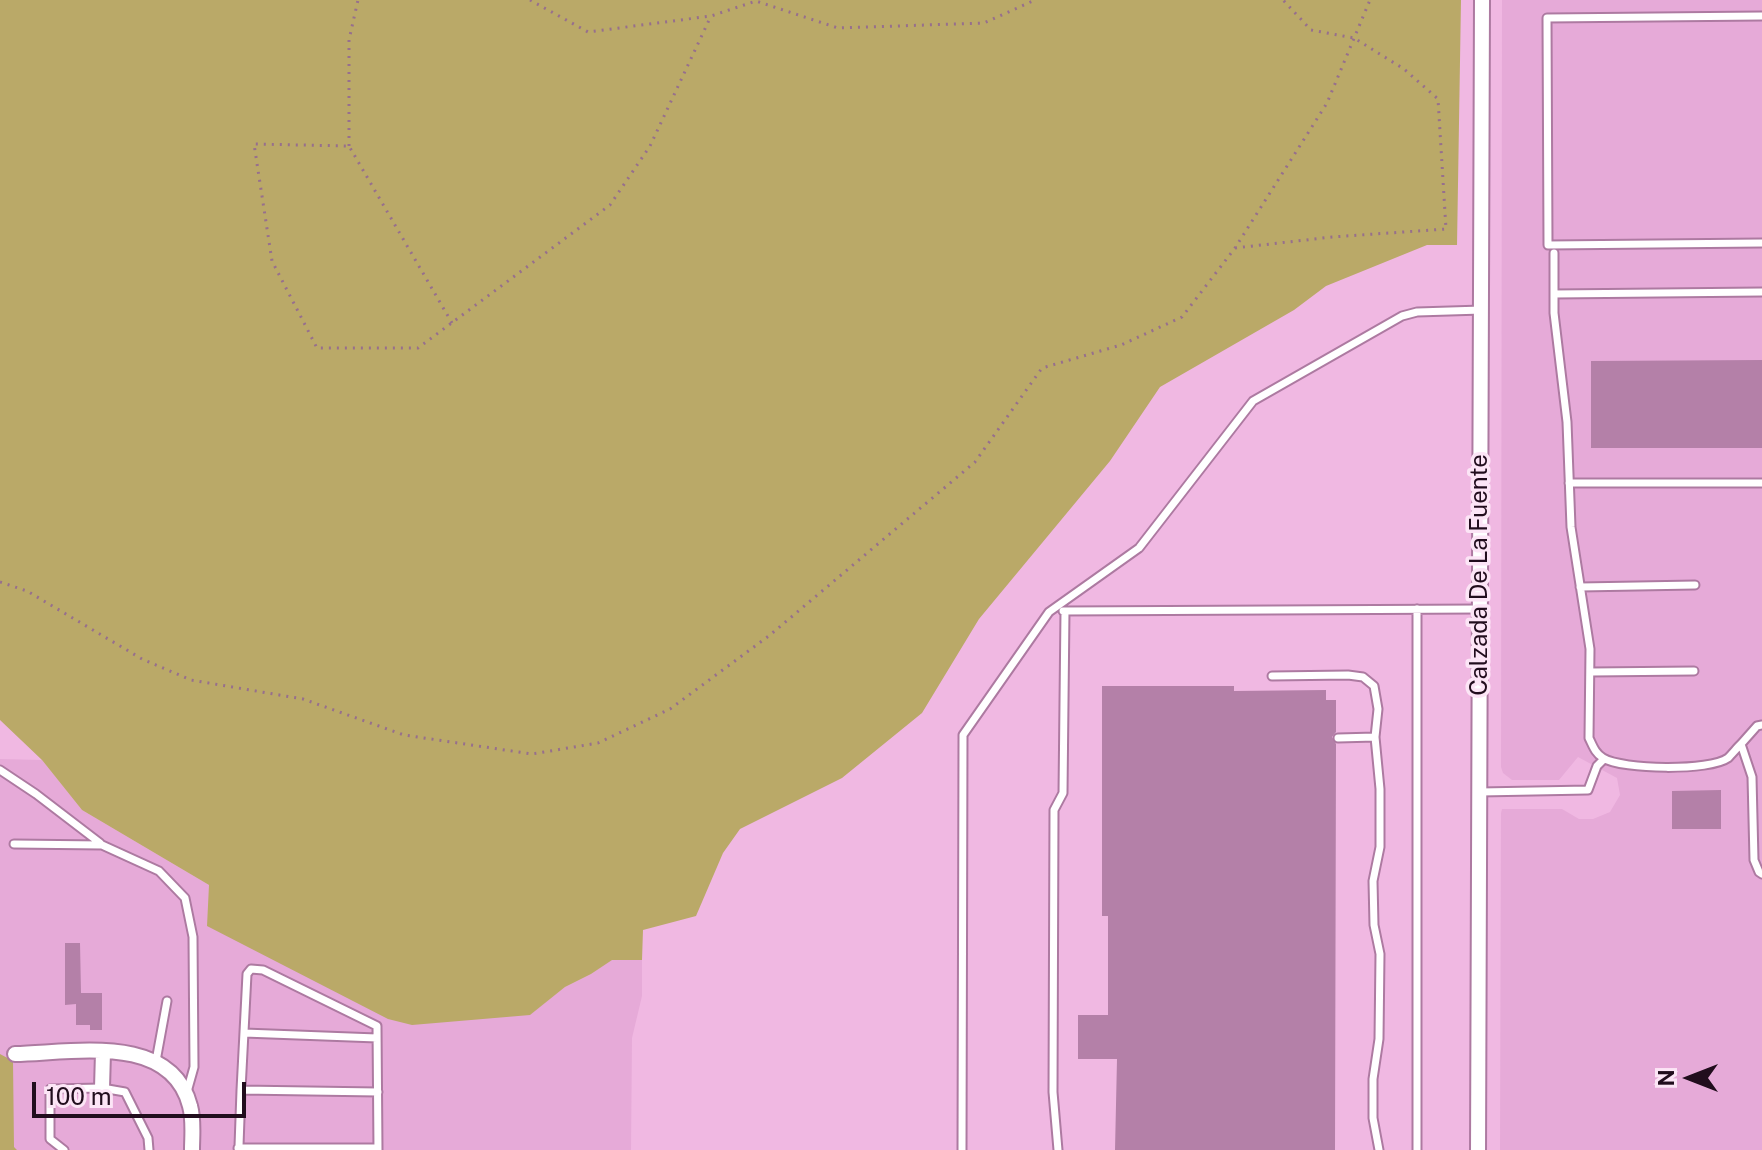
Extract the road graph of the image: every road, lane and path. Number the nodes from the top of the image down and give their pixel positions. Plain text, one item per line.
1 (358, 0) edge
2 (530, 0) edge
3 (1035, 0) edge
4 (1283, 0) edge
5 (1370, 0) edge
6 (1482, 0) edge
7 (711, 16) junction
8 (1762, 16) edge
9 (1354, 38) junction
10 (349, 146) junction
11 (1762, 243) edge
12 (1235, 248) junction
13 (1554, 253) dead end
14 (1762, 292) edge
15 (1554, 294) junction
16 (1482, 310) junction
17 (452, 323) junction
18 (1569, 483) junction
19 (1762, 483) edge
20 (0, 582) edge
21 (1695, 585) dead end
22 (1580, 587) junction
23 (1417, 609) junction
24 (1480, 609) junction
25 (1065, 611) junction
26 (1049, 612) junction
27 (1694, 671) dead end
28 (1591, 672) junction
29 (1272, 676) dead end
30 (1762, 725) edge
31 (1375, 737) junction
32 (1338, 738) dead end
33 (1741, 744) junction
34 (1604, 759) junction
35 (0, 770) edge
36 (1478, 792) junction
37 (14, 844) dead end
38 (102, 845) junction
39 (1762, 874) edge
40 (167, 1001) dead end
41 (244, 1033) junction
42 (377, 1038) junction
43 (103, 1052) junction
44 (15, 1054) dead end
45 (156, 1061) junction
46 (102, 1088) junction
47 (241, 1090) junction
48 (378, 1092) junction
49 (186, 1094) junction
50 (238, 1148) edge
51 (378, 1149) edge
52 (64, 1150) edge
53 (149, 1150) edge
54 (192, 1150) edge
55 (962, 1150) edge
56 (1058, 1150) edge
57 (1379, 1150) edge
58 (1417, 1150) edge
59 (1478, 1150) edge

1 - 10 path
2 - 7 path
3 - 7 path
4 - 9 path
5 - 9 path
6 - 16 street, Calzada De La Fuente
7 - 17 path
8 - 11 lane
9 - 12 path
9 - 12 path
10 - 17 path
10 - 17 path
12 - 20 path
13 - 15 lane
14 - 15 lane
15 - 18 lane
16 - 24 street, Calzada De La Fuente
16 - 26 lane
18 - 19 lane
18 - 22 lane
21 - 22 lane
22 - 28 lane
23 - 24 lane
23 - 25 lane
23 - 58 lane
24 - 36 street, Calzada De La Fuente
25 - 26 lane
25 - 56 lane
26 - 55 lane
27 - 28 lane
28 - 34 lane
29 - 31 lane
30 - 33 lane
31 - 32 lane
31 - 57 lane
33 - 34 lane
33 - 39 lane
34 - 36 lane
35 - 38 lane
36 - 59 street, Calzada De La Fuente
37 - 38 lane
38 - 49 lane
40 - 45 lane
41 - 42 lane
41 - 42 lane
41 - 47 lane
42 - 48 lane
43 - 44 street
43 - 45 street
43 - 46 street
45 - 49 street
46 - 52 lane
46 - 53 lane
47 - 48 lane
47 - 50 lane
48 - 51 lane
49 - 54 street
50 - 51 lane

